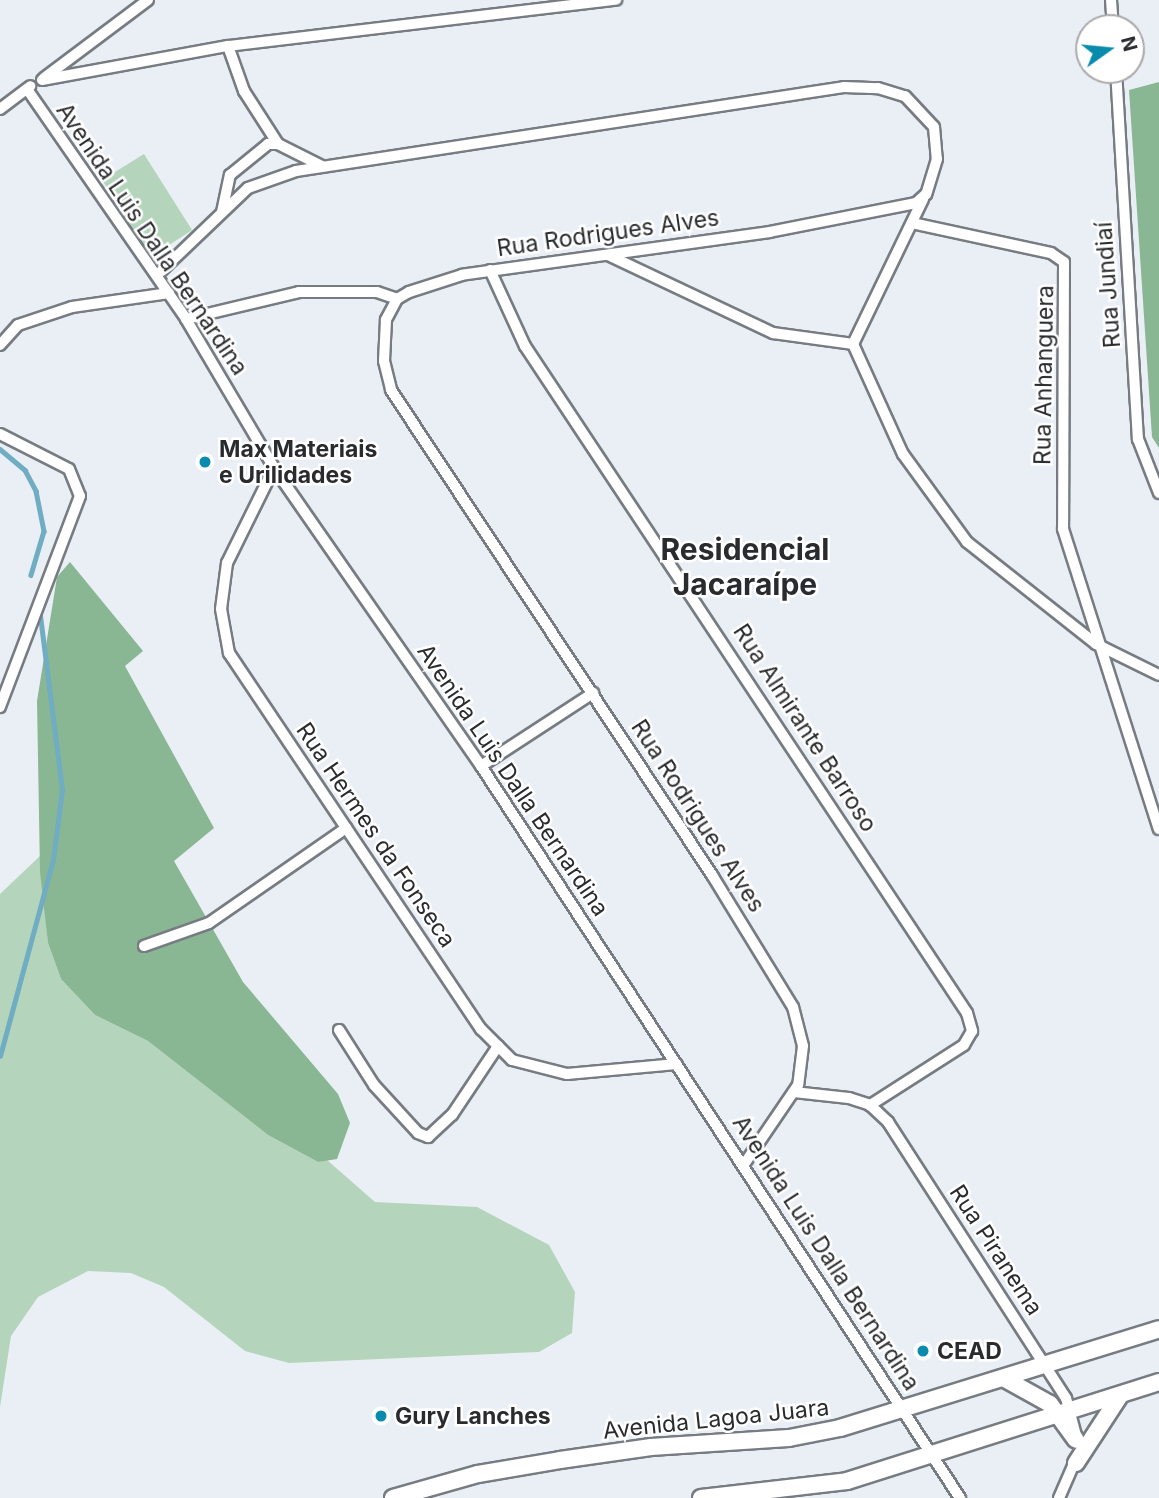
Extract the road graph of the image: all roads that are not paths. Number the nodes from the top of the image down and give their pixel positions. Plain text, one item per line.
1 (148, 0) edge
2 (616, 0) edge
3 (228, 46) junction
4 (42, 80) junction
5 (1117, 84) edge
6 (27, 89) junction
7 (0, 109) edge
8 (278, 144) junction
9 (325, 166) junction
10 (926, 194) junction
11 (222, 212) junction
12 (912, 223) junction
13 (607, 255) junction
14 (490, 270) junction
15 (156, 275) junction
16 (169, 293) junction
17 (397, 299) junction
18 (186, 319) junction
19 (853, 344) junction
20 (0, 345) edge
21 (0, 434) edge
22 (274, 468) junction
23 (1159, 493) edge
24 (1096, 644) junction
25 (1159, 675) edge
26 (593, 693) junction
27 (0, 707) edge
28 (481, 766) junction
29 (346, 828) junction
30 (1159, 829) edge
31 (144, 946) dead end
32 (339, 1030) dead end
33 (498, 1046) junction
34 (677, 1064) junction
35 (794, 1093) junction
36 (870, 1105) junction
37 (743, 1166) junction
38 (1159, 1329) edge
39 (1046, 1367) junction
40 (1005, 1379) junction
41 (1159, 1382) edge
42 (1119, 1396) junction
43 (904, 1411) junction
44 (1065, 1412) junction
45 (1076, 1440) joint
46 (935, 1455) junction
47 (1076, 1464) junction
48 (393, 1498) edge
49 (701, 1498) edge
50 (960, 1498) edge
51 (1059, 1498) edge

1 - 4 street
2 - 3 street
3 - 4 street
3 - 8 street
4 - 6 street
5 - 23 street, Rua Jundiaí
6 - 7 street
6 - 15 street, Avenida Luis Dalla Bernardina
8 - 9 street
8 - 11 street
9 - 10 street
9 - 11 street
10 - 12 street
10 - 13 street, Rua Rodrigues Alves
11 - 15 street
12 - 19 street
12 - 24 street, Rua Anhanguera
13 - 14 street, Rua Rodrigues Alves
13 - 19 street
14 - 17 street, Rua Rodrigues Alves
14 - 36 street, Rua Almirante Barroso
15 - 16 street, Avenida Luis Dalla Bernardina
16 - 18 street, Avenida Luis Dalla Bernardina
16 - 20 street
17 - 18 street
17 - 26 street, Rua Rodrigues Alves
18 - 22 street, Avenida Luis Dalla Bernardina
19 - 24 street
21 - 27 street
22 - 28 street, Avenida Luis Dalla Bernardina
22 - 29 street, Rua Hermes da Fonseca
24 - 25 street
24 - 30 street
26 - 28 street
26 - 35 street, Rua Rodrigues Alves
28 - 34 street, Avenida Luis Dalla Bernardina
29 - 31 street
29 - 33 street, Rua Hermes da Fonseca
32 - 33 street
33 - 34 street, Rua Hermes da Fonseca
34 - 37 street, Avenida Luis Dalla Bernardina
35 - 36 street
35 - 37 street, Rua Rodrigues Alves
36 - 39 street, Rua Piranema
37 - 43 street, Avenida Luis Dalla Bernardina
38 - 39 main road, Avenida Lagoa Juara
39 - 40 main road, Avenida Lagoa Juara
39 - 44 street, Rua Piranema
40 - 43 main road, Avenida Lagoa Juara
40 - 44 main road
41 - 42 main road
42 - 44 main road
42 - 47 main road
43 - 46 street, Avenida Luis Dalla Bernardina
43 - 48 main road, Avenida Lagoa Juara
44 - 45 main road
44 - 46 main road
45 - 47 street
46 - 49 main road
46 - 50 street, Avenida Luis Dalla Bernardina
47 - 51 street

